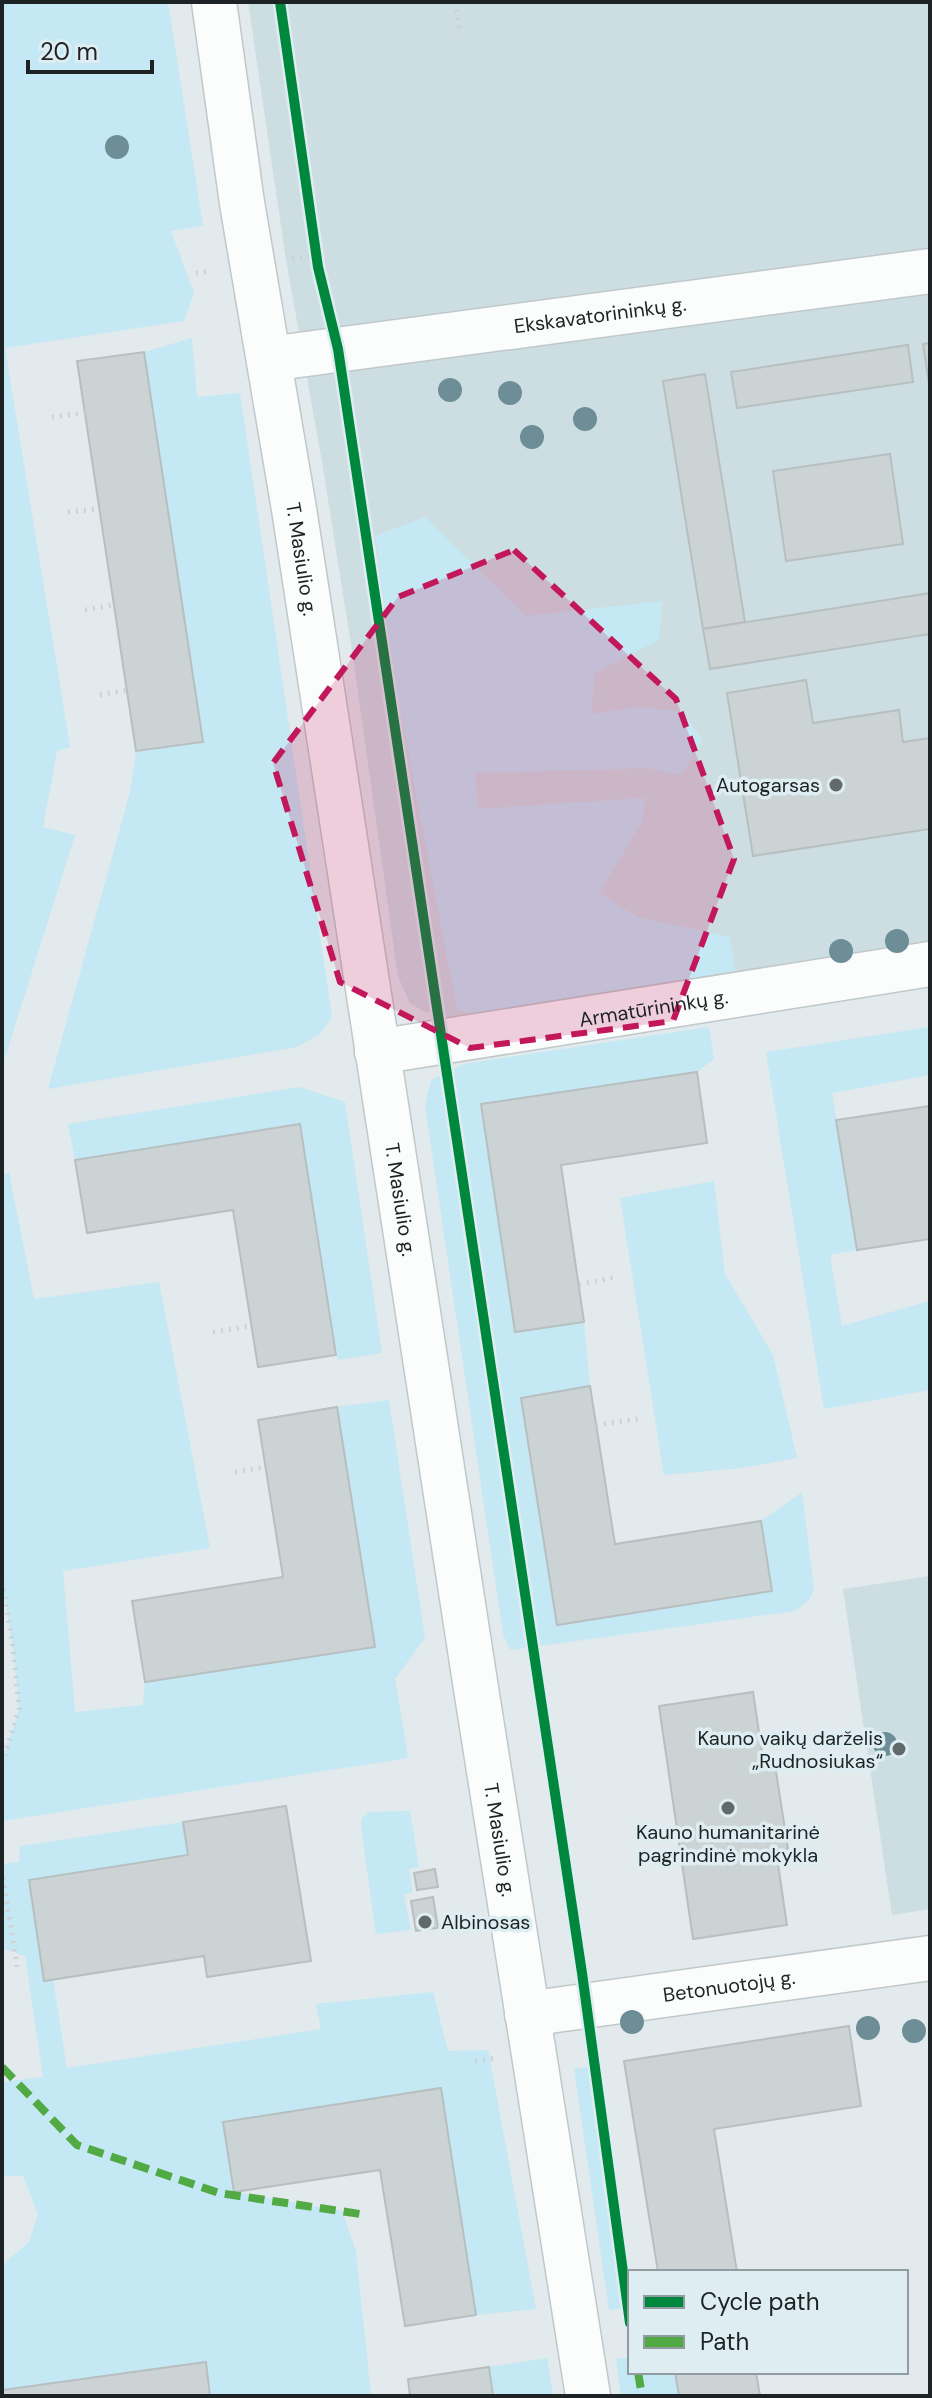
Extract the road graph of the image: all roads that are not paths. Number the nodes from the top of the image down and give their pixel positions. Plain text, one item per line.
1 (214, 2) edge
2 (930, 271) edge
3 (269, 359) junction
4 (930, 964) edge
5 (377, 1052) junction
6 (930, 1958) edge
7 (527, 2014) junction
8 (588, 2396) edge

1 - 3 main road, T. Masiulio g.
2 - 3 main road, Ekskavatorininkų g.
3 - 5 main road, T. Masiulio g.
4 - 5 main road, Armatūrininkų g.
5 - 7 main road, T. Masiulio g.
6 - 7 main road, Betonuotojų g.
7 - 8 main road, T. Masiulio g.

